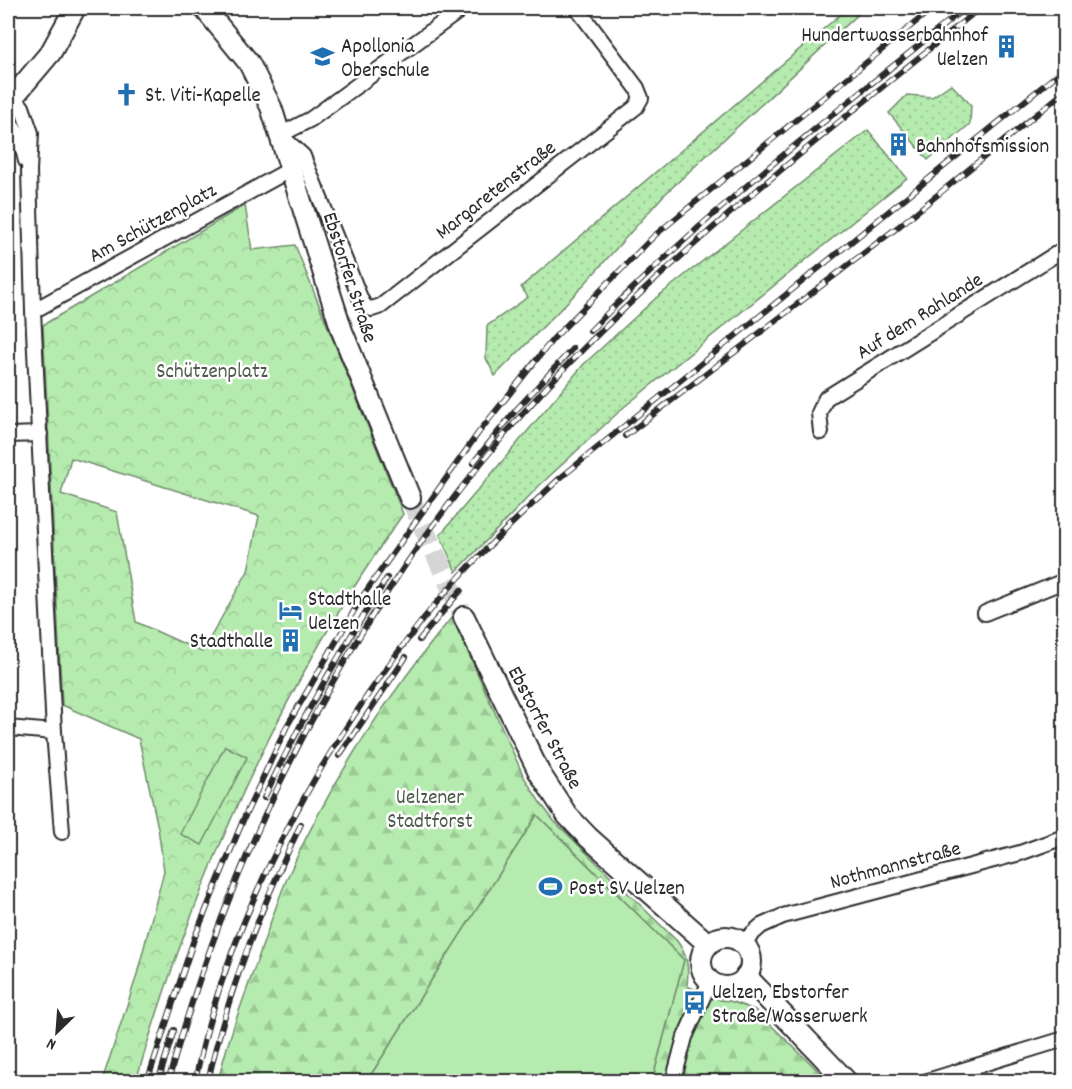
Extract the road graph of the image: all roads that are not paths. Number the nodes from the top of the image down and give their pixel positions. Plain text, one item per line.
1 (75, 8) edge
2 (463, 8) edge
3 (577, 8) edge
4 (206, 11) edge
5 (11, 100) edge
6 (8, 120) edge
7 (280, 135) junction
8 (291, 169) junction
9 (29, 171) junction
10 (1065, 249) edge
11 (372, 309) joint
12 (33, 311) junction
13 (821, 432) dead end
14 (40, 434) junction
15 (8, 435) edge
16 (410, 498) tunnel mouth
17 (1065, 581) edge
18 (985, 613) dead end
19 (464, 617) tunnel mouth
20 (8, 728) edge
21 (54, 732) junction
22 (62, 832) dead end
23 (1065, 837) edge
24 (742, 943) junction
25 (708, 944) junction
26 (746, 976) junction
27 (710, 981) junction
28 (1065, 1040) edge
29 (673, 1082) edge
30 (847, 1082) edge
31 (924, 1082) edge

1 - 5 main road
2 - 7 street
3 - 11 street, Margaretenstraße
4 - 7 main road, Ebstorfer Straße
5 - 9 street
6 - 9 street
7 - 8 main road, Ebstorfer Straße
7 - 11 street, Ebstorfer Straße
8 - 12 street, Am Schützenplatz
8 - 16 main road, Ebstorfer Straße
9 - 12 street
10 - 13 street, Auf dem Rahlande
12 - 14 street
14 - 15 street
14 - 21 street
17 - 18 street
19 - 25 main road, Ebstorfer Straße
20 - 21 street
21 - 22 street
23 - 24 street, Nothmannstraße
24 - 25 main road
24 - 26 main road
25 - 27 main road
26 - 27 main road
26 - 30 main road
27 - 29 street
28 - 31 street

